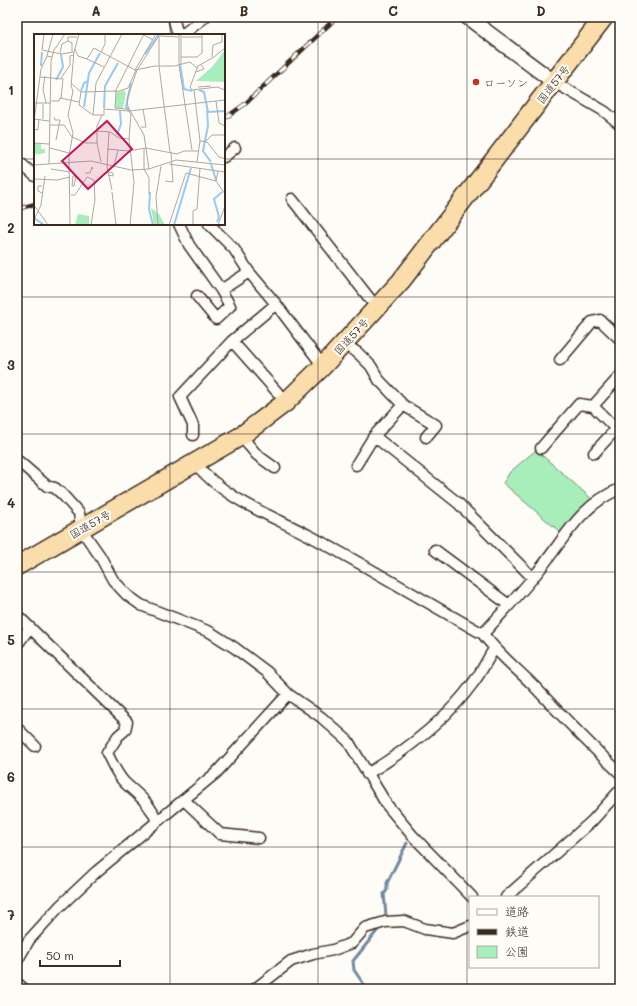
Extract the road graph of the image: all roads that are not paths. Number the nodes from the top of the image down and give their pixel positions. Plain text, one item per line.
1 (173, 17) edge
2 (205, 17) edge
3 (467, 17) edge
4 (604, 17) edge
5 (178, 34) edge
6 (183, 34) edge
7 (554, 82) junction
8 (620, 124) edge
9 (235, 148) dead end
10 (225, 156) edge
11 (17, 160) edge
12 (34, 175) edge
13 (292, 199) dead end
14 (179, 225) edge
15 (210, 225) edge
16 (249, 272) junction
17 (221, 290) junction
18 (197, 296) dead end
19 (276, 304) junction
20 (377, 308) junction
21 (619, 334) edge
22 (232, 341) junction
23 (344, 344) junction
24 (560, 360) dead end
25 (323, 366) junction
26 (620, 376) edge
27 (286, 402) junction
28 (403, 404) junction
29 (593, 406) junction
30 (193, 435) dead end
31 (242, 436) junction
32 (374, 436) junction
33 (426, 437) dead end
34 (541, 448) dead end
35 (594, 453) dead end
36 (17, 460) edge
37 (195, 463) junction
38 (356, 465) dead end
39 (275, 468) dead end
40 (17, 469) edge
41 (48, 486) junction
42 (620, 489) edge
43 (81, 529) junction
44 (435, 550) dead end
45 (17, 566) edge
46 (533, 578) junction
47 (509, 605) junction
48 (17, 616) edge
49 (29, 628) junction
50 (483, 634) junction
51 (17, 645) edge
52 (494, 649) junction
53 (288, 694) junction
54 (17, 728) edge
55 (35, 746) dead end
56 (620, 773) edge
57 (367, 774) junction
58 (620, 790) edge
59 (184, 800) junction
60 (157, 821) junction
61 (259, 838) dead end
62 (471, 896) edge
63 (507, 896) edge
64 (469, 926) edge
65 (17, 961) edge
66 (17, 984) edge
67 (24, 989) edge
68 (255, 989) edge

1 - 5 street
2 - 6 street
3 - 7 street
4 - 7 highway, 国道57号
7 - 8 street
7 - 20 highway, 国道57号
9 - 10 street
11 - 12 street
13 - 20 street
14 - 17 street
15 - 16 street
16 - 17 street
16 - 19 street
17 - 18 street
19 - 22 street
19 - 25 street
20 - 23 highway, 国道57号
21 - 24 street
22 - 27 street
22 - 30 street
23 - 25 highway, 国道57号
23 - 28 street
25 - 27 highway, 国道57号
26 - 29 street
27 - 31 highway, 国道57号
28 - 32 street
28 - 33 street
29 - 34 street
29 - 35 street
31 - 37 highway, 国道57号
31 - 39 street
32 - 38 street
32 - 46 street
36 - 41 street
37 - 43 highway, 国道57号
37 - 50 street
40 - 41 street
41 - 43 street
42 - 46 street
43 - 45 highway, 国道57号
43 - 53 street
44 - 47 street
46 - 47 street
47 - 50 street
48 - 49 street
49 - 51 street
49 - 60 street
50 - 52 street
52 - 56 street
52 - 57 street
53 - 57 street
53 - 59 street
54 - 55 street
57 - 62 street
58 - 63 street
59 - 60 street
59 - 61 street
60 - 65 street
64 - 68 street
66 - 67 street

